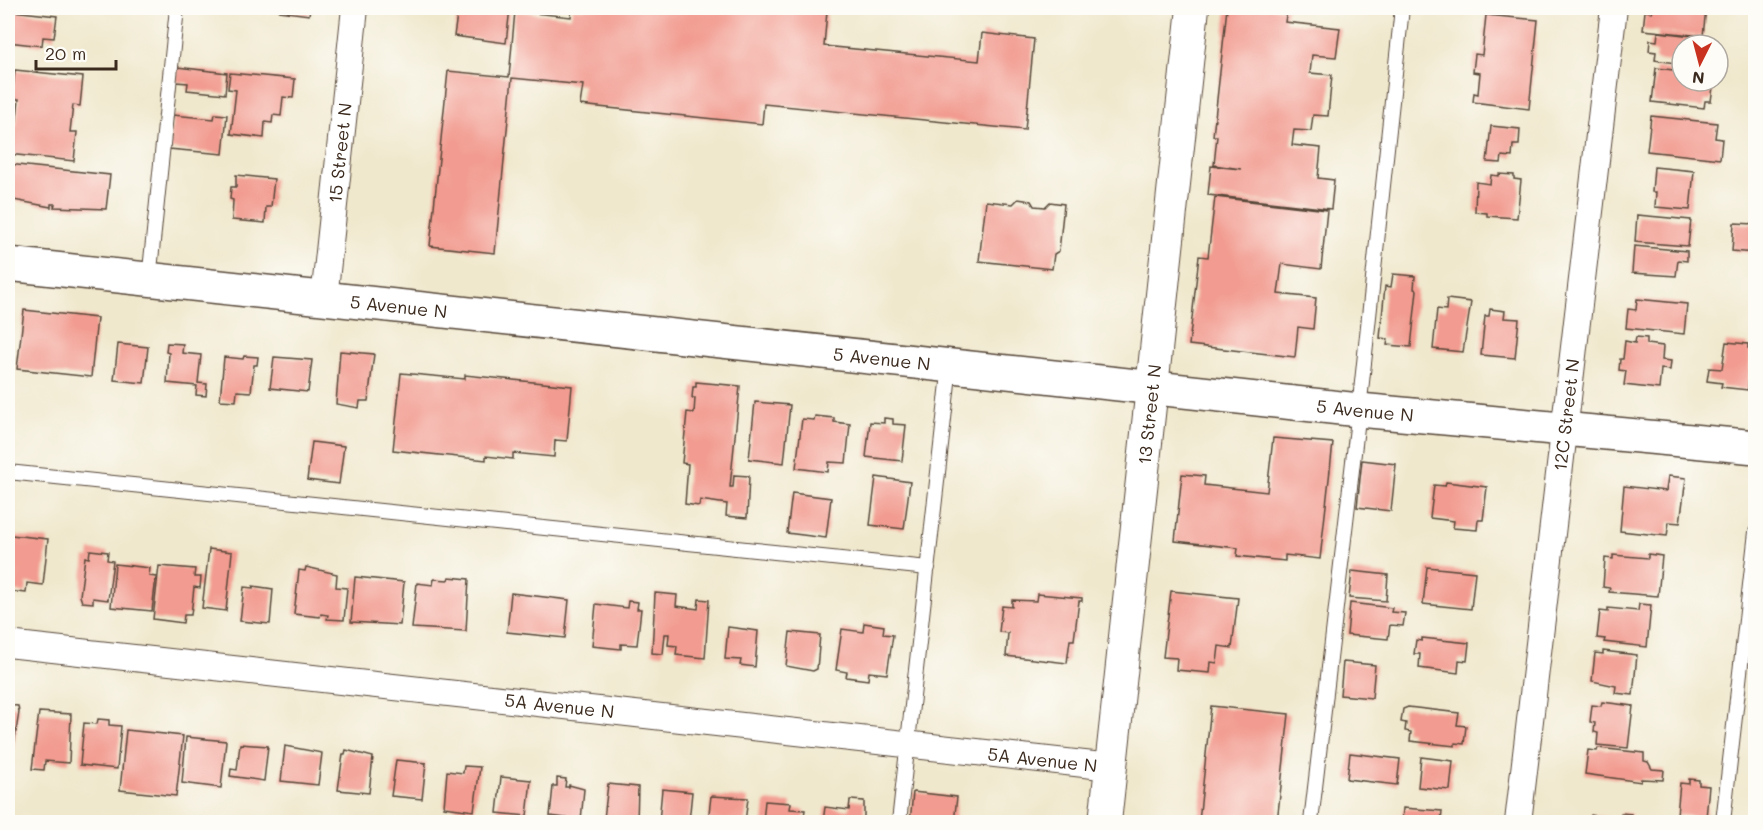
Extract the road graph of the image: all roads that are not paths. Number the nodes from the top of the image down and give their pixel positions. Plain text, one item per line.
1 (177, 8) edge
2 (355, 8) edge
3 (1193, 8) edge
4 (1402, 8) edge
5 (1614, 8) edge
6 (8, 264) edge
7 (149, 281) junction
8 (324, 298) junction
9 (950, 364) junction
10 (1152, 386) junction
11 (1359, 410) junction
12 (1563, 428) junction
13 (1755, 447) edge
14 (8, 472) edge
15 (1755, 532) edge
16 (928, 568) junction
17 (8, 644) edge
18 (908, 745) junction
19 (1111, 767) junction
20 (899, 822) edge
21 (1105, 822) edge
22 (1311, 822) edge
23 (1518, 822) edge
24 (1724, 822) edge

1 - 7 lane
2 - 8 street, 15 Street N
3 - 10 street, 13 Street N
4 - 11 lane
5 - 12 street, 12C Street N
6 - 7 main road, 5 Avenue N
7 - 8 main road, 5 Avenue N
8 - 9 main road, 5 Avenue N
9 - 10 main road, 5 Avenue N
9 - 16 lane
10 - 11 main road, 5 Avenue N
10 - 19 street, 13 Street N
11 - 12 main road, 5 Avenue N
11 - 22 lane
12 - 13 main road, 5 Avenue N
12 - 23 street, 12C Street N
14 - 16 lane
15 - 24 lane
16 - 18 lane
17 - 18 street, 5A Avenue N
18 - 19 street, 5A Avenue N
18 - 20 lane
19 - 21 street, 13 Street N

